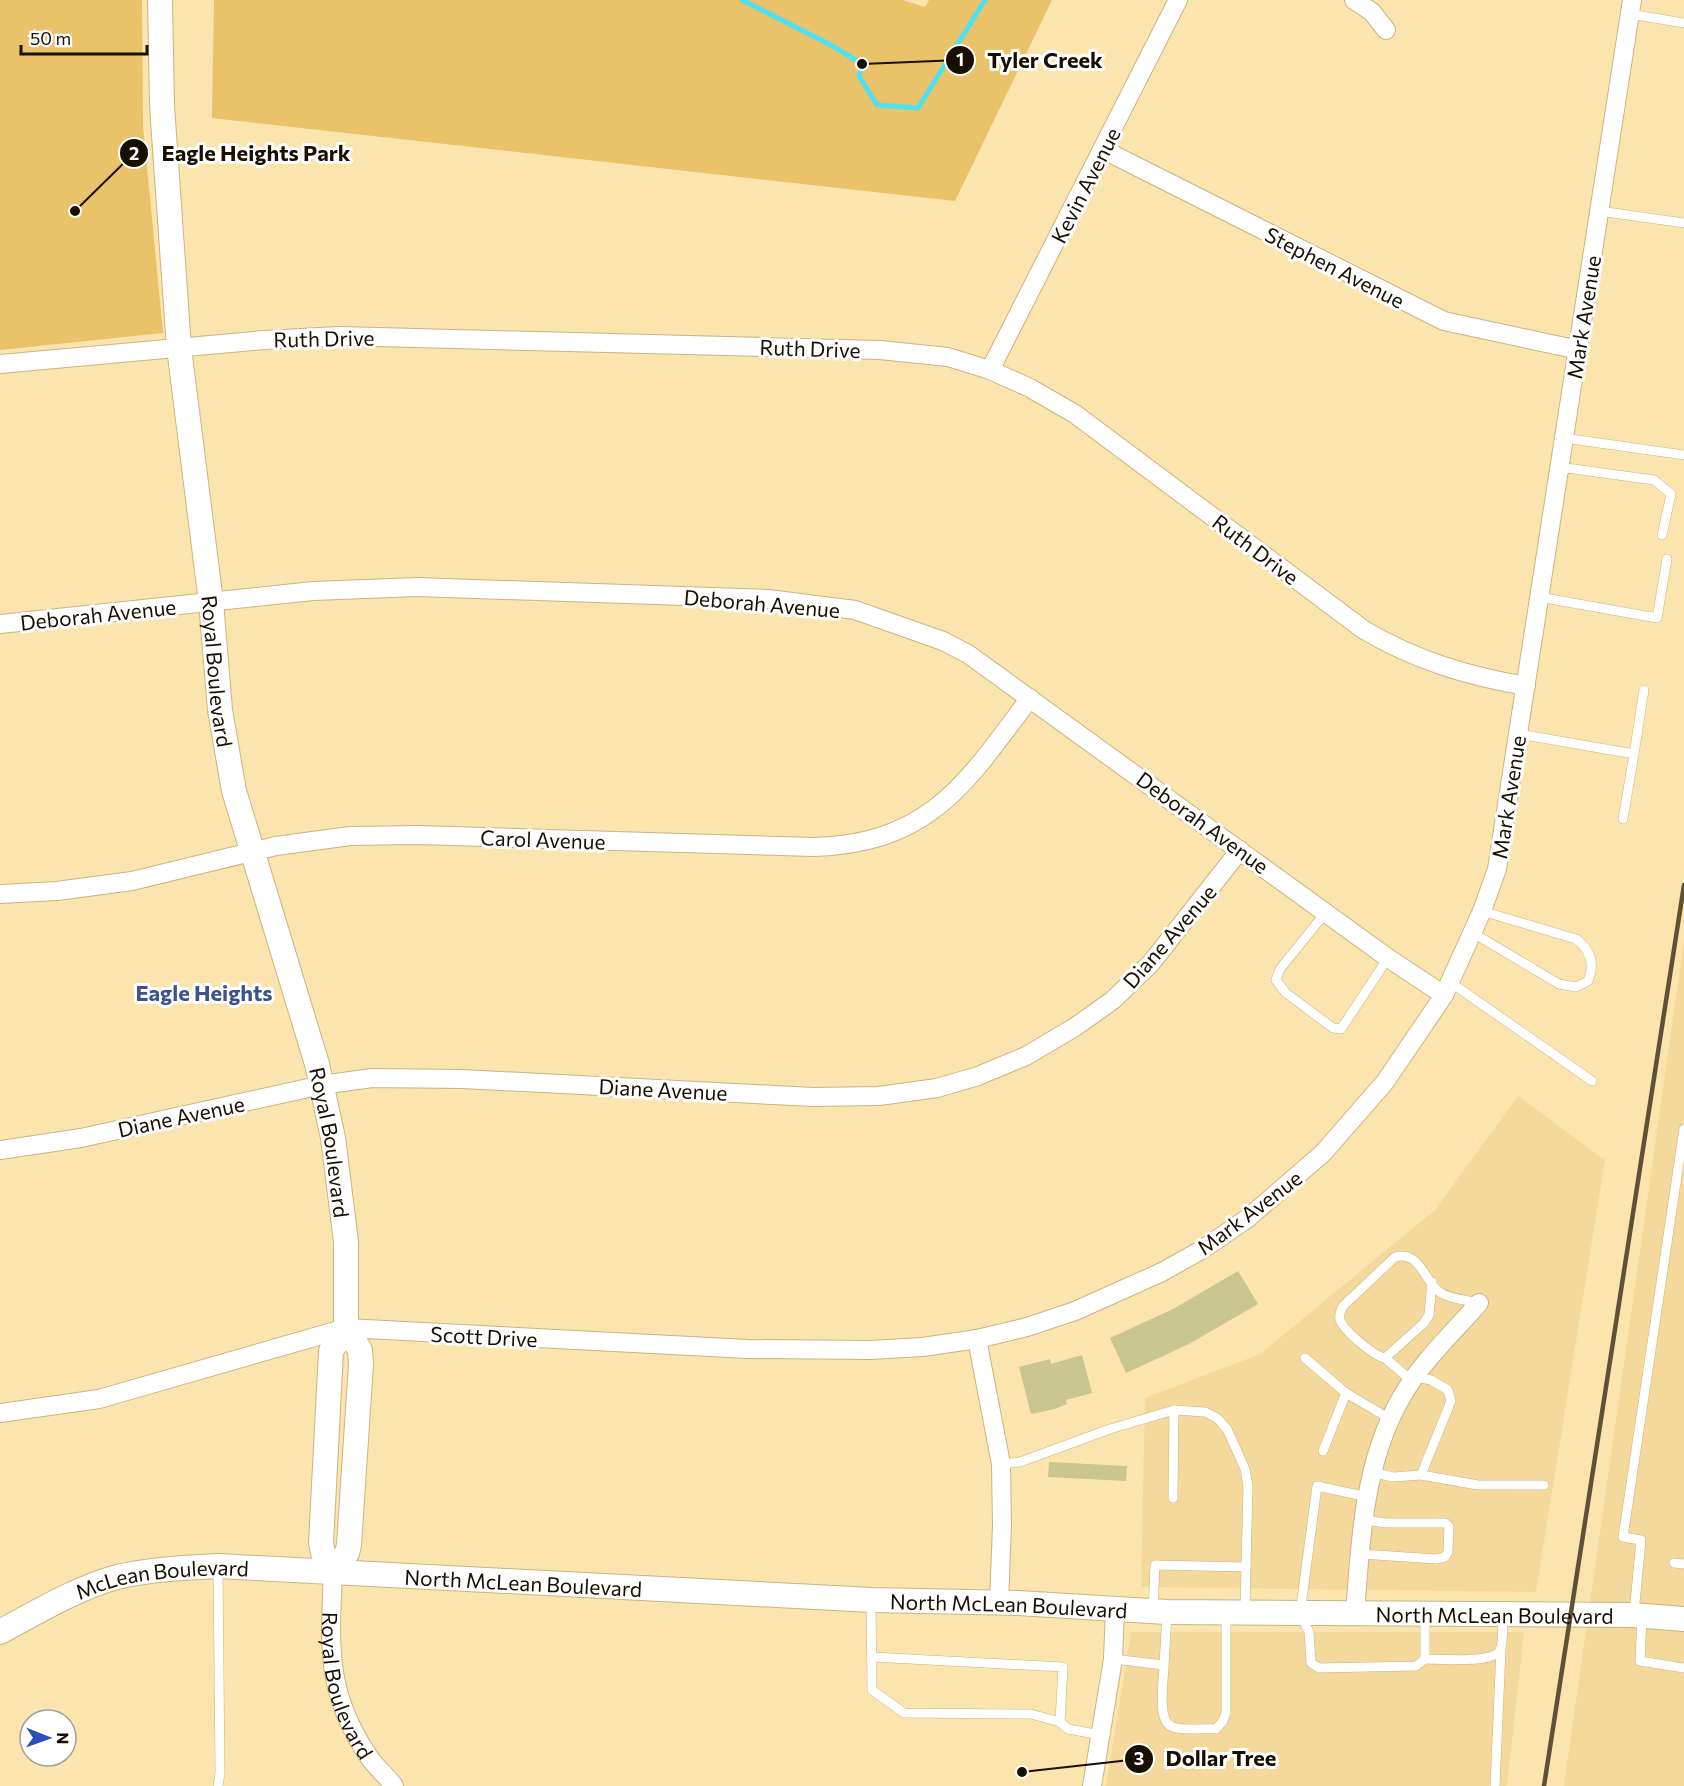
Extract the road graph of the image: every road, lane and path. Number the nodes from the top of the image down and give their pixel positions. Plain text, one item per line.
1 (160, 0) edge
2 (1178, 0) edge
3 (1354, 0) edge
4 (1631, 7) edge
5 (1684, 23) edge
6 (1386, 30) dead end
7 (1104, 150) junction
8 (1599, 211) junction
9 (1684, 223) edge
10 (179, 348) junction
11 (1578, 350) junction
12 (0, 364) edge
13 (990, 370) junction
14 (1564, 438) junction
15 (1684, 455) edge
16 (1559, 467) junction
17 (1662, 535) dead end
18 (1667, 559) dead end
19 (1539, 597) junction
20 (211, 602) junction
21 (0, 624) edge
22 (1526, 686) junction
23 (1644, 690) dead end
24 (1030, 698) junction
25 (1519, 734) junction
26 (1634, 754) junction
27 (1623, 819) dead end
28 (1240, 849) junction
29 (253, 851) junction
30 (0, 894) edge
31 (1482, 911) junction
32 (1326, 912) junction
33 (1473, 933) junction
34 (1388, 958) junction
35 (1447, 989) junction
36 (1592, 1081) dead end
37 (322, 1085) junction
38 (1684, 1129) edge
39 (0, 1150) edge
40 (1432, 1281) junction
41 (1479, 1303) joint
42 (346, 1328) junction
43 (977, 1339) junction
44 (1305, 1358) dead end
45 (1385, 1358) junction
46 (1416, 1376) junction
47 (1346, 1393) junction
48 (1174, 1410) junction
49 (0, 1413) edge
50 (1390, 1419) junction
51 (1323, 1451) dead end
52 (1001, 1464) junction
53 (1372, 1472) junction
54 (1421, 1476) junction
55 (1544, 1485) dead end
56 (1368, 1497) junction
57 (1173, 1498) dead end
58 (1365, 1520) junction
59 (1361, 1554) junction
60 (1674, 1563) dead end
61 (1684, 1564) edge
62 (219, 1566) junction
63 (1246, 1567) junction
64 (333, 1572) junction
65 (872, 1600) junction
66 (999, 1603) junction
67 (1114, 1610) junction
68 (1160, 1611) junction
69 (1236, 1614) junction
70 (1300, 1614) junction
71 (1355, 1615) junction
72 (1425, 1615) junction
73 (1503, 1615) junction
74 (1638, 1616) junction
75 (1684, 1619) edge
76 (0, 1632) edge
77 (1501, 1649) junction
78 (872, 1657) junction
79 (1113, 1659) junction
80 (1425, 1659) junction
81 (1164, 1665) junction
82 (1684, 1668) edge
83 (1060, 1722) junction
84 (1101, 1735) junction
85 (218, 1786) edge
86 (394, 1786) edge
87 (1092, 1786) edge
88 (1495, 1786) edge

1 - 10 main road, Royal Boulevard
2 - 7 street, Kevin Avenue
3 - 6 street
4 - 5 lane
4 - 8 street, Mark Avenue
7 - 11 street, Stephen Avenue
7 - 13 street, Kevin Avenue
8 - 9 lane
8 - 11 street, Mark Avenue
10 - 12 street, Ruth Drive
10 - 13 street, Ruth Drive
10 - 20 main road, Royal Boulevard
11 - 14 street, Mark Avenue
13 - 22 street, Ruth Drive
14 - 15 lane
14 - 16 street, Mark Avenue
16 - 17 lane
16 - 19 street, Mark Avenue
18 - 19 lane
19 - 22 street, Mark Avenue
20 - 21 street, Deborah Avenue
20 - 24 street, Deborah Avenue
20 - 29 main road, Royal Boulevard
22 - 25 street, Mark Avenue
23 - 26 lane
24 - 28 street, Deborah Avenue
24 - 29 street, Carol Avenue
25 - 26 lane
25 - 31 street, Mark Avenue
26 - 27 lane
28 - 32 street, Deborah Avenue
28 - 37 street, Diane Avenue
29 - 30 street, Carol Avenue
29 - 37 main road, Royal Boulevard
31 - 33 street, Mark Avenue
31 - 33 lane
32 - 34 street, Deborah Avenue
32 - 34 lane
33 - 35 street, Mark Avenue
34 - 35 street, Deborah Avenue
35 - 36 lane
35 - 43 street, Mark Avenue
37 - 39 street, Diane Avenue
37 - 42 main road, Royal Boulevard
38 - 74 lane
40 - 41 lane
40 - 45 lane
40 - 45 lane
41 - 46 street
42 - 43 street, Scott Drive
42 - 49 street, Scott Drive
42 - 64 main road, Royal Boulevard
43 - 52 street
44 - 47 lane
45 - 46 lane
46 - 50 street
46 - 54 lane
47 - 50 lane
47 - 51 lane
48 - 52 lane
48 - 57 lane
48 - 63 lane
50 - 53 street
52 - 66 street
53 - 54 lane
53 - 56 street
54 - 55 lane
56 - 58 street
56 - 70 lane
58 - 59 street
58 - 59 lane
59 - 71 street
60 - 61 lane
62 - 64 main road, McLean Boulevard
62 - 76 main road, McLean Boulevard
62 - 85 lane
63 - 68 lane
63 - 69 lane
64 - 65 main road, North McLean Boulevard
64 - 86 street, Royal Boulevard
65 - 66 main road, North McLean Boulevard
65 - 78 lane
66 - 67 main road, North McLean Boulevard
67 - 68 main road, North McLean Boulevard
67 - 79 street
68 - 69 main road, North McLean Boulevard
68 - 81 lane
69 - 70 main road, North McLean Boulevard
69 - 81 lane
70 - 71 main road, North McLean Boulevard
70 - 80 lane
71 - 72 main road, North McLean Boulevard
72 - 73 main road, North McLean Boulevard
72 - 80 lane
73 - 74 main road, North McLean Boulevard
73 - 77 lane
74 - 75 main road, North McLean Boulevard
74 - 82 lane
77 - 80 lane
77 - 88 lane
78 - 83 lane
78 - 83 lane
79 - 81 lane
79 - 84 street
83 - 84 lane
84 - 87 street

